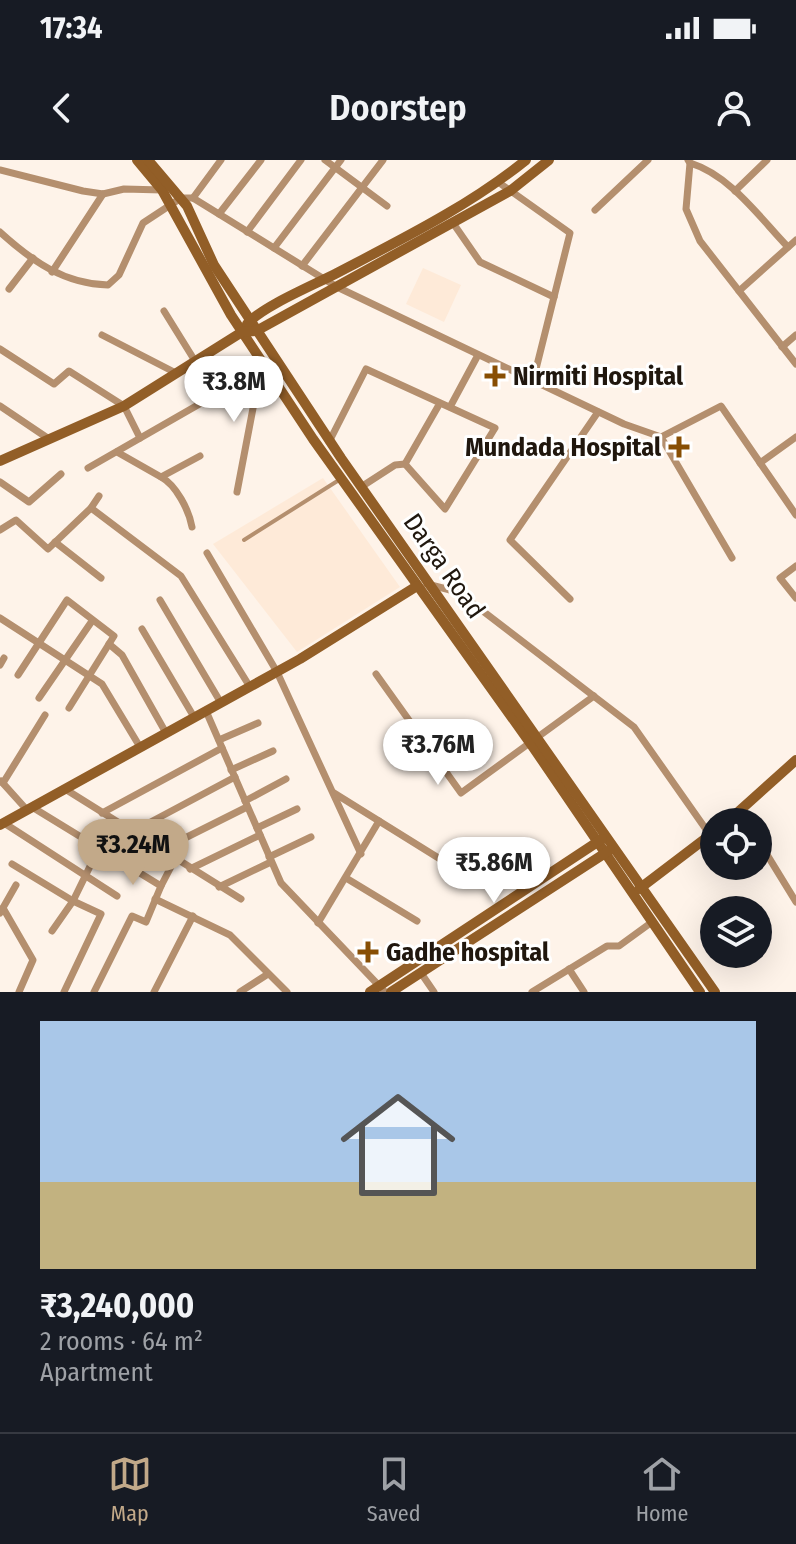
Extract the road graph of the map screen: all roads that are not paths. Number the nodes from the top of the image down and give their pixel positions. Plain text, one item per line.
1 (137, 160) edge
2 (148, 160) edge
3 (221, 160) edge
4 (261, 160) edge
5 (301, 160) edge
6 (325, 160) edge
7 (341, 160) edge
8 (383, 160) edge
9 (526, 160) edge
10 (549, 160) edge
11 (648, 160) edge
12 (767, 160) edge
13 (689, 161) edge
14 (335, 168) junction
15 (0, 170) edge
16 (498, 182) junction
17 (362, 188) junction
18 (162, 190) junction
19 (510, 191) junction
20 (735, 191) junction
21 (103, 194) junction
22 (187, 198) junction
23 (170, 205) junction
24 (387, 206) dead end
25 (595, 210) dead end
26 (219, 214) junction
27 (453, 223) junction
28 (0, 232) edge
29 (247, 232) junction
30 (796, 240) edge
31 (788, 247) junction
32 (274, 248) junction
33 (33, 258) junction
34 (302, 266) junction
35 (52, 272) junction
36 (324, 279) junction
37 (337, 287) junction
38 (9, 289) dead end
39 (739, 291) junction
40 (554, 297) junction
41 (164, 311) dead end
42 (249, 321) junction
43 (256, 331) junction
44 (242, 332) junction
45 (102, 335) dead end
46 (796, 335) edge
47 (782, 347) junction
48 (0, 349) edge
49 (478, 355) junction
50 (195, 361) junction
51 (796, 364) edge
52 (176, 373) junction
53 (533, 381) junction
54 (278, 386) junction
55 (217, 394) dead end
56 (440, 403) junction
57 (0, 406) edge
58 (124, 406) junction
59 (450, 407) junction
60 (598, 412) junction
61 (661, 437) junction
62 (796, 437) edge
63 (140, 438) junction
64 (49, 439) junction
65 (330, 441) junction
66 (320, 449) junction
67 (117, 452) junction
68 (200, 456) dead end
69 (0, 461) edge
70 (760, 463) junction
71 (405, 464) junction
72 (88, 468) dead end
73 (61, 474) dead end
74 (161, 477) junction
75 (341, 479) junction
76 (0, 482) edge
77 (361, 487) junction
78 (237, 492) dead end
79 (99, 496) dead end
80 (91, 508) junction
81 (796, 515) edge
82 (192, 527) dead end
83 (0, 530) edge
84 (244, 540) dead end
85 (55, 542) junction
86 (207, 553) dead end
87 (732, 558) dead end
88 (796, 566) edge
89 (101, 578) dead end
90 (430, 584) junction
91 (417, 586) junction
92 (796, 598) edge
93 (570, 599) dead end
94 (160, 600) dead end
95 (0, 618) edge
96 (92, 621) junction
97 (142, 629) dead end
98 (38, 644) junction
99 (109, 644) junction
100 (64, 661) junction
101 (277, 672) junction
102 (376, 674) dead end
103 (18, 675) dead end
104 (88, 676) junction
105 (250, 687) junction
106 (594, 696) junction
107 (39, 698) dead end
108 (221, 703) junction
109 (69, 708) dead end
110 (206, 711) junction
111 (45, 715) dead end
112 (194, 717) junction
113 (258, 723) dead end
114 (166, 733) junction
115 (534, 740) junction
116 (220, 744) junction
117 (140, 747) junction
118 (273, 751) dead end
119 (796, 760) edge
120 (233, 774) junction
121 (286, 779) dead end
122 (2, 781) edge
123 (65, 789) junction
124 (332, 791) junction
125 (246, 804) junction
126 (29, 808) junction
127 (744, 808) edge
128 (297, 809) dead end
129 (102, 813) junction
130 (700, 818) edge
131 (379, 821) junction
132 (2, 824) edge
133 (258, 831) junction
134 (132, 832) junction
135 (311, 837) dead end
136 (602, 839) junction
137 (700, 843) edge
138 (99, 848) junction
139 (161, 850) junction
140 (610, 850) junction
141 (361, 854) junction
142 (175, 859) junction
143 (270, 859) junction
144 (772, 863) edge
145 (12, 864) dead end
146 (190, 869) junction
147 (86, 876) junction
148 (469, 877) dead end
149 (346, 878) junction
150 (16, 885) dead end
151 (161, 886) junction
152 (642, 886) junction
153 (219, 887) junction
154 (632, 894) junction
155 (117, 896) dead end
156 (155, 899) junction
157 (241, 899) dead end
158 (73, 901) junction
159 (796, 902) edge
160 (2, 911) edge
161 (492, 911) junction
162 (193, 916) junction
163 (417, 921) dead end
164 (499, 922) junction
165 (652, 922) junction
166 (318, 923) junction
167 (52, 931) dead end
168 (569, 969) junction
169 (421, 973) junction
170 (268, 974) junction
171 (378, 990) edge
172 (19, 992) edge
173 (64, 992) edge
174 (94, 992) edge
175 (154, 992) edge
176 (240, 992) edge
177 (287, 992) edge
178 (391, 992) edge
179 (434, 992) edge
180 (532, 992) edge
181 (584, 992) edge
182 (700, 992) edge
183 (715, 992) edge

1 - 18 main road, Darga Road
2 - 22 main road, Darga Road
3 - 22 street
4 - 26 street
5 - 29 street
6 - 14 street
7 - 14 street
8 - 17 street
9 - 16 main road
10 - 19 main road
11 - 25 street
12 - 20 street
13 - 20 street
13 - 39 street
14 - 17 street
14 - 32 street
15 - 21 street
16 - 19 street
16 - 36 main road
17 - 24 street
17 - 34 street
18 - 21 street
18 - 23 main road, Darga Road
19 - 27 main road
19 - 40 street
20 - 31 street
21 - 35 street
22 - 23 street
22 - 26 street
22 - 42 main road, Darga Road
23 - 35 street
23 - 44 main road, Darga Road
26 - 29 street
27 - 37 main road
27 - 40 street
28 - 33 street
29 - 32 street
30 - 31 street
31 - 39 street
32 - 34 street
33 - 35 street
33 - 38 street
34 - 36 street
36 - 37 street
36 - 42 main road
37 - 43 main road
37 - 49 street
39 - 47 street
40 - 53 street
41 - 50 street
42 - 43 main road, Darga Road
42 - 44 main road
43 - 44 main road
43 - 65 main road, Darga Road
44 - 50 main road
44 - 54 main road, Darga Road
45 - 52 street
46 - 47 street
47 - 51 street
48 - 58 street
49 - 53 street
49 - 59 street
50 - 52 main road
52 - 58 main road
53 - 60 street
54 - 66 main road, Darga Road
54 - 78 street
55 - 63 street
56 - 59 street
56 - 65 street
56 - 71 street
57 - 64 street
58 - 63 street
58 - 64 main road
59 - 71 street
60 - 61 street
60 - 93 street
61 - 70 street
61 - 87 street
62 - 70 street
63 - 67 street
64 - 69 main road
65 - 66 street
65 - 77 main road, Darga Road
66 - 75 main road, Darga Road
67 - 72 street
67 - 74 street
68 - 74 street
70 - 81 street
71 - 77 street
73 - 76 street
74 - 82 street
75 - 84 lane
75 - 91 main road, Darga Road
77 - 90 main road, Darga Road
79 - 80 street
80 - 85 street
80 - 105 street
83 - 85 street
85 - 89 street
86 - 101 street
88 - 92 street
90 - 91 street
90 - 106 street
90 - 115 main road, Darga Road
91 - 101 main road
91 - 115 main road, Darga Road
94 - 108 street
95 - 98 street
96 - 98 street
96 - 99 street
96 - 100 street
97 - 112 street
98 - 100 street
98 - 103 street
99 - 104 street
99 - 114 street
100 - 104 street
100 - 107 street
101 - 105 main road
101 - 124 street
102 - 115 street
104 - 109 street
104 - 117 street
105 - 108 main road
106 - 115 street
106 - 130 street
108 - 110 main road
110 - 112 main road
110 - 116 street
111 - 122 street
112 - 114 main road
113 - 116 street
114 - 117 main road
115 - 136 main road, Darga Road
116 - 120 street
116 - 129 street
117 - 123 main road
118 - 120 street
119 - 127 main road
120 - 125 street
120 - 134 street
121 - 125 street
122 - 126 street
123 - 126 main road
123 - 129 street
124 - 131 street
124 - 141 street
125 - 133 street
125 - 139 street
126 - 132 main road
126 - 138 street
128 - 133 street
129 - 134 street
131 - 141 street
131 - 148 street
132 - 147 street
133 - 143 street
133 - 146 street
134 - 139 street
135 - 143 street
136 - 140 main road, Darga Road
136 - 161 main road
137 - 152 main road
138 - 147 street
138 - 151 street
139 - 142 street
140 - 152 main road, Darga Road
140 - 154 main road, Darga Road
140 - 164 main road
141 - 149 street
142 - 146 street
142 - 151 street
143 - 153 street
143 - 166 street
144 - 159 street
145 - 158 street
146 - 153 street
147 - 155 street
147 - 158 street
149 - 163 street
149 - 166 street
150 - 160 street
151 - 156 street
152 - 154 main road
152 - 183 main road, Darga Road
153 - 157 street
154 - 165 main road, Darga Road
156 - 162 street
156 - 174 street
158 - 167 street
158 - 173 street
160 - 172 street
161 - 164 main road
161 - 171 main road
162 - 170 street
162 - 175 street
164 - 169 main road
165 - 168 street
165 - 182 main road, Darga Road
166 - 171 street
168 - 180 street
168 - 181 street
169 - 178 main road
169 - 179 street
170 - 176 street
170 - 177 street

